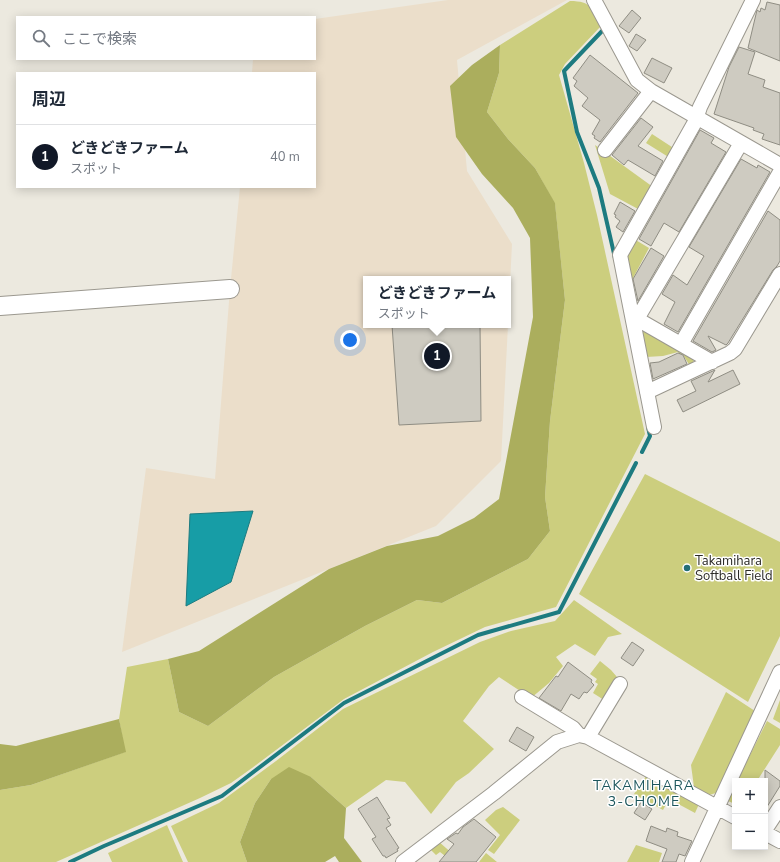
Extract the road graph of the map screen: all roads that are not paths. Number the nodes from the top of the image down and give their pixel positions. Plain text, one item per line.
1 (594, 0) edge
2 (753, 0) edge
3 (651, 91) junction
4 (697, 116) junction
5 (741, 143) junction
6 (605, 150) dead end
7 (780, 165) edge
8 (780, 172) edge
9 (780, 274) edge
10 (230, 289) dead end
11 (0, 306) edge
12 (635, 319) junction
13 (681, 344) junction
14 (712, 362) junction
15 (647, 392) junction
16 (654, 427) dead end
17 (780, 672) edge
18 (620, 684) dead end
19 (522, 697) dead end
20 (584, 736) junction
21 (780, 807) edge
22 (717, 808) junction
23 (732, 816) edge
24 (768, 826) edge
25 (768, 833) edge
26 (780, 841) edge
27 (403, 862) edge
28 (692, 862) edge

1 - 3 street
2 - 4 street
3 - 4 street
3 - 6 street
4 - 5 street
4 - 12 street
5 - 7 street
5 - 12 street
8 - 13 street
9 - 14 street
10 - 11 street
12 - 13 street
12 - 15 street
13 - 14 street
14 - 15 street
15 - 16 street
17 - 22 street
18 - 20 street
19 - 20 street
20 - 22 street
20 - 27 street
21 - 24 street
22 - 23 street
22 - 28 street
25 - 26 street

